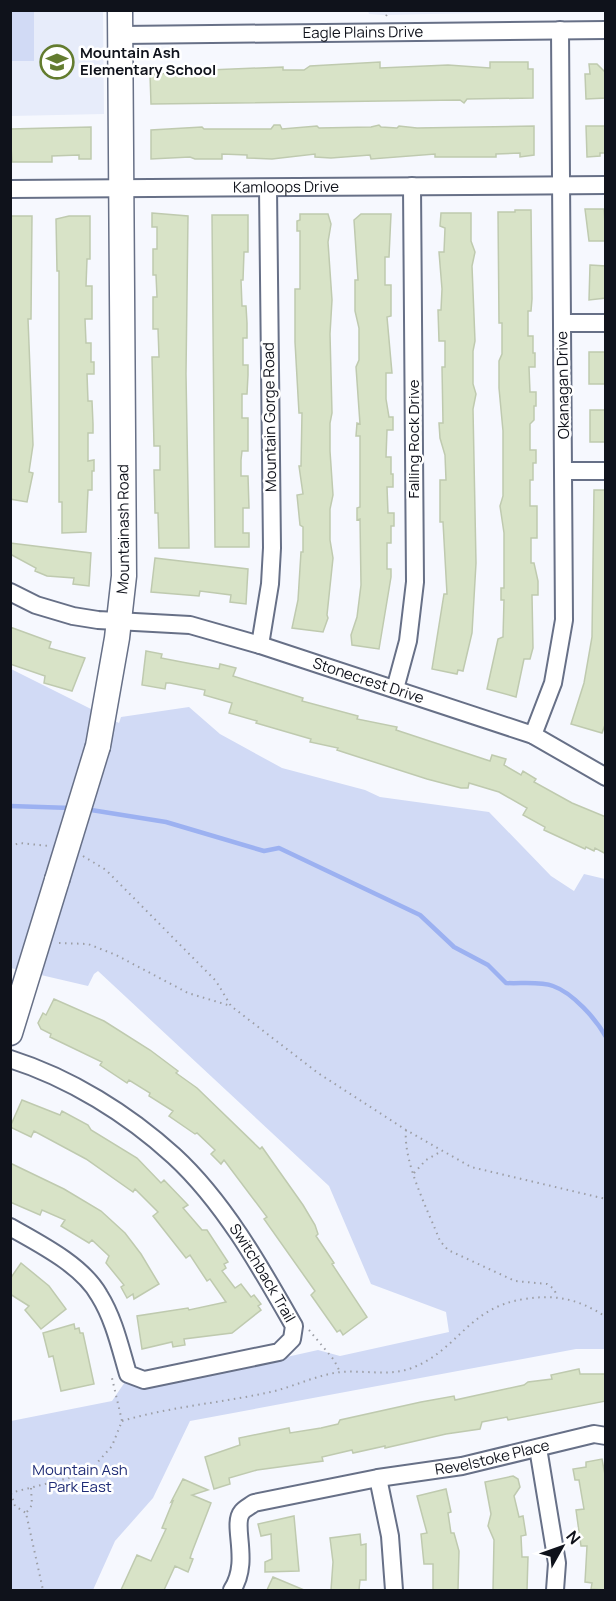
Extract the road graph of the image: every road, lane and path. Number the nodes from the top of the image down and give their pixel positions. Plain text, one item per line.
1 (120, 10) edge
2 (390, 10) edge
3 (386, 16) dead end
4 (560, 30) junction
5 (606, 30) edge
6 (121, 35) junction
7 (561, 185) junction
8 (606, 185) edge
9 (412, 186) junction
10 (268, 188) junction
11 (10, 189) edge
12 (121, 189) junction
13 (562, 323) junction
14 (606, 323) edge
15 (564, 471) junction
16 (606, 471) edge
17 (10, 592) edge
18 (119, 621) junction
19 (260, 645) junction
20 (395, 689) junction
21 (533, 735) junction
22 (606, 777) edge
23 (10, 846) edge
24 (56, 848) dead end
25 (74, 853) dead end
26 (38, 942) junction
27 (231, 1006) junction
28 (10, 1033) edge
29 (10, 1059) edge
30 (406, 1130) junction
31 (442, 1151) junction
32 (414, 1173) junction
33 (606, 1199) edge
34 (10, 1227) edge
35 (557, 1298) junction
36 (606, 1317) edge
37 (294, 1326) junction
38 (340, 1372) junction
39 (128, 1374) junction
40 (122, 1421) junction
41 (606, 1436) edge
42 (538, 1448) junction
43 (378, 1478) junction
44 (31, 1488) junction
45 (11, 1492) edge
46 (26, 1513) junction
47 (43, 1590) edge
48 (232, 1590) edge
49 (394, 1590) edge
50 (555, 1590) edge

1 - 6 street, Mountainash Road
2 - 3 path
4 - 5 street, Eagle Plains Drive
4 - 6 street, Eagle Plains Drive
4 - 7 street, Okanagan Drive
6 - 12 street, Mountainash Road
7 - 8 street, Kamloops Drive
7 - 9 street, Kamloops Drive
7 - 13 street, Okanagan Drive
9 - 10 street, Kamloops Drive
9 - 20 street, Falling Rock Drive
10 - 12 street, Kamloops Drive
10 - 19 street, Mountain Gorge Road
11 - 12 street, Kamloops Drive
12 - 18 street, Mountainash Road
13 - 14 street
13 - 15 street, Okanagan Drive
15 - 16 street
15 - 21 street, Okanagan Drive
17 - 18 street, Stonecrest Drive
18 - 19 street, Stonecrest Drive
18 - 26 street, Mountainash Road, bridge
19 - 20 street, Stonecrest Drive
20 - 21 street, Stonecrest Drive
21 - 22 street, Stonecrest Drive
23 - 24 path
25 - 27 path
26 - 27 path
26 - 28 street, Mountainash Road
27 - 30 path
29 - 37 street, Switchback Trail
30 - 31 path
30 - 32 path
31 - 32 path
31 - 33 path
32 - 35 path
34 - 39 street
35 - 36 path
35 - 38 path
37 - 38 path
37 - 39 street, Switchback Trail
38 - 40 path
39 - 40 path
40 - 44 path
41 - 42 street, Revelstoke Place
42 - 43 street, Revelstoke Place
42 - 50 street
43 - 48 street, Revelstoke Place
43 - 49 street
44 - 45 path
44 - 46 path
45 - 46 path
46 - 47 path

